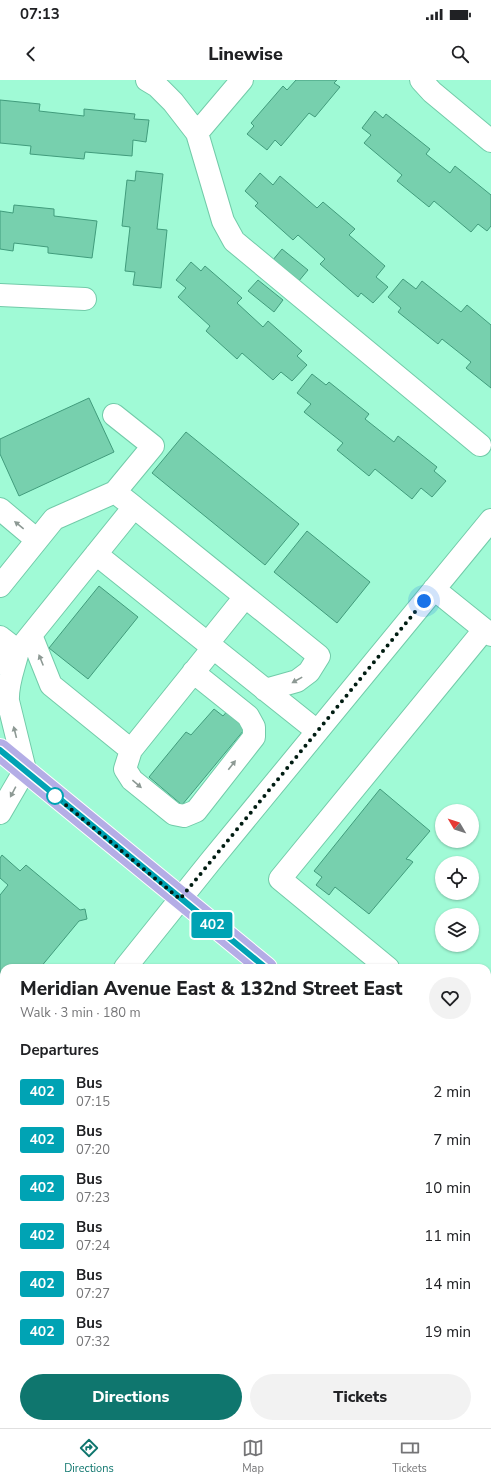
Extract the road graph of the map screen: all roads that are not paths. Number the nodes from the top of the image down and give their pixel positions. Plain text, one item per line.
1 (147, 80) edge
2 (242, 80) edge
3 (421, 80) edge
4 (197, 133) junction
5 (491, 141) edge
6 (0, 295) edge
7 (85, 299) dead end
8 (114, 415) dead end
9 (480, 445) dead end
10 (115, 492) junction
11 (134, 507) junction
12 (0, 509) edge
13 (491, 520) edge
14 (37, 540) junction
15 (96, 554) junction
16 (0, 586) edge
17 (434, 589) junction
18 (245, 597) junction
19 (488, 633) edge
20 (0, 637) edge
21 (24, 643) junction
22 (210, 646) junction
23 (0, 663) edge
24 (193, 672) junction
25 (265, 690) junction
26 (317, 731) junction
27 (0, 750) edge
28 (131, 750) junction
29 (25, 770) junction
30 (0, 813) edge
31 (180, 899) junction
32 (128, 964) edge
33 (261, 964) edge
34 (383, 964) edge

1 - 4 street
2 - 4 street
3 - 5 street
4 - 9 street
6 - 7 street
8 - 10 street
10 - 11 street
10 - 14 street
11 - 15 street
11 - 18 street
14 -> 12 street
13 - 17 street
14 - 16 street
15 - 21 street
15 - 22 street
17 - 19 street
17 - 26 street
18 - 22 street
18 -> 25 street
19 - 34 street
20 - 21 street
21 - 23 street
28 -> 21 street
29 -> 21 street
22 - 24 street
22 - 25 street
24 - 28 street
28 -> 24 street
25 - 26 street
26 - 31 street
27 - 29 main road
29 -> 30 street
29 - 31 main road
31 - 32 street
31 - 33 main road

